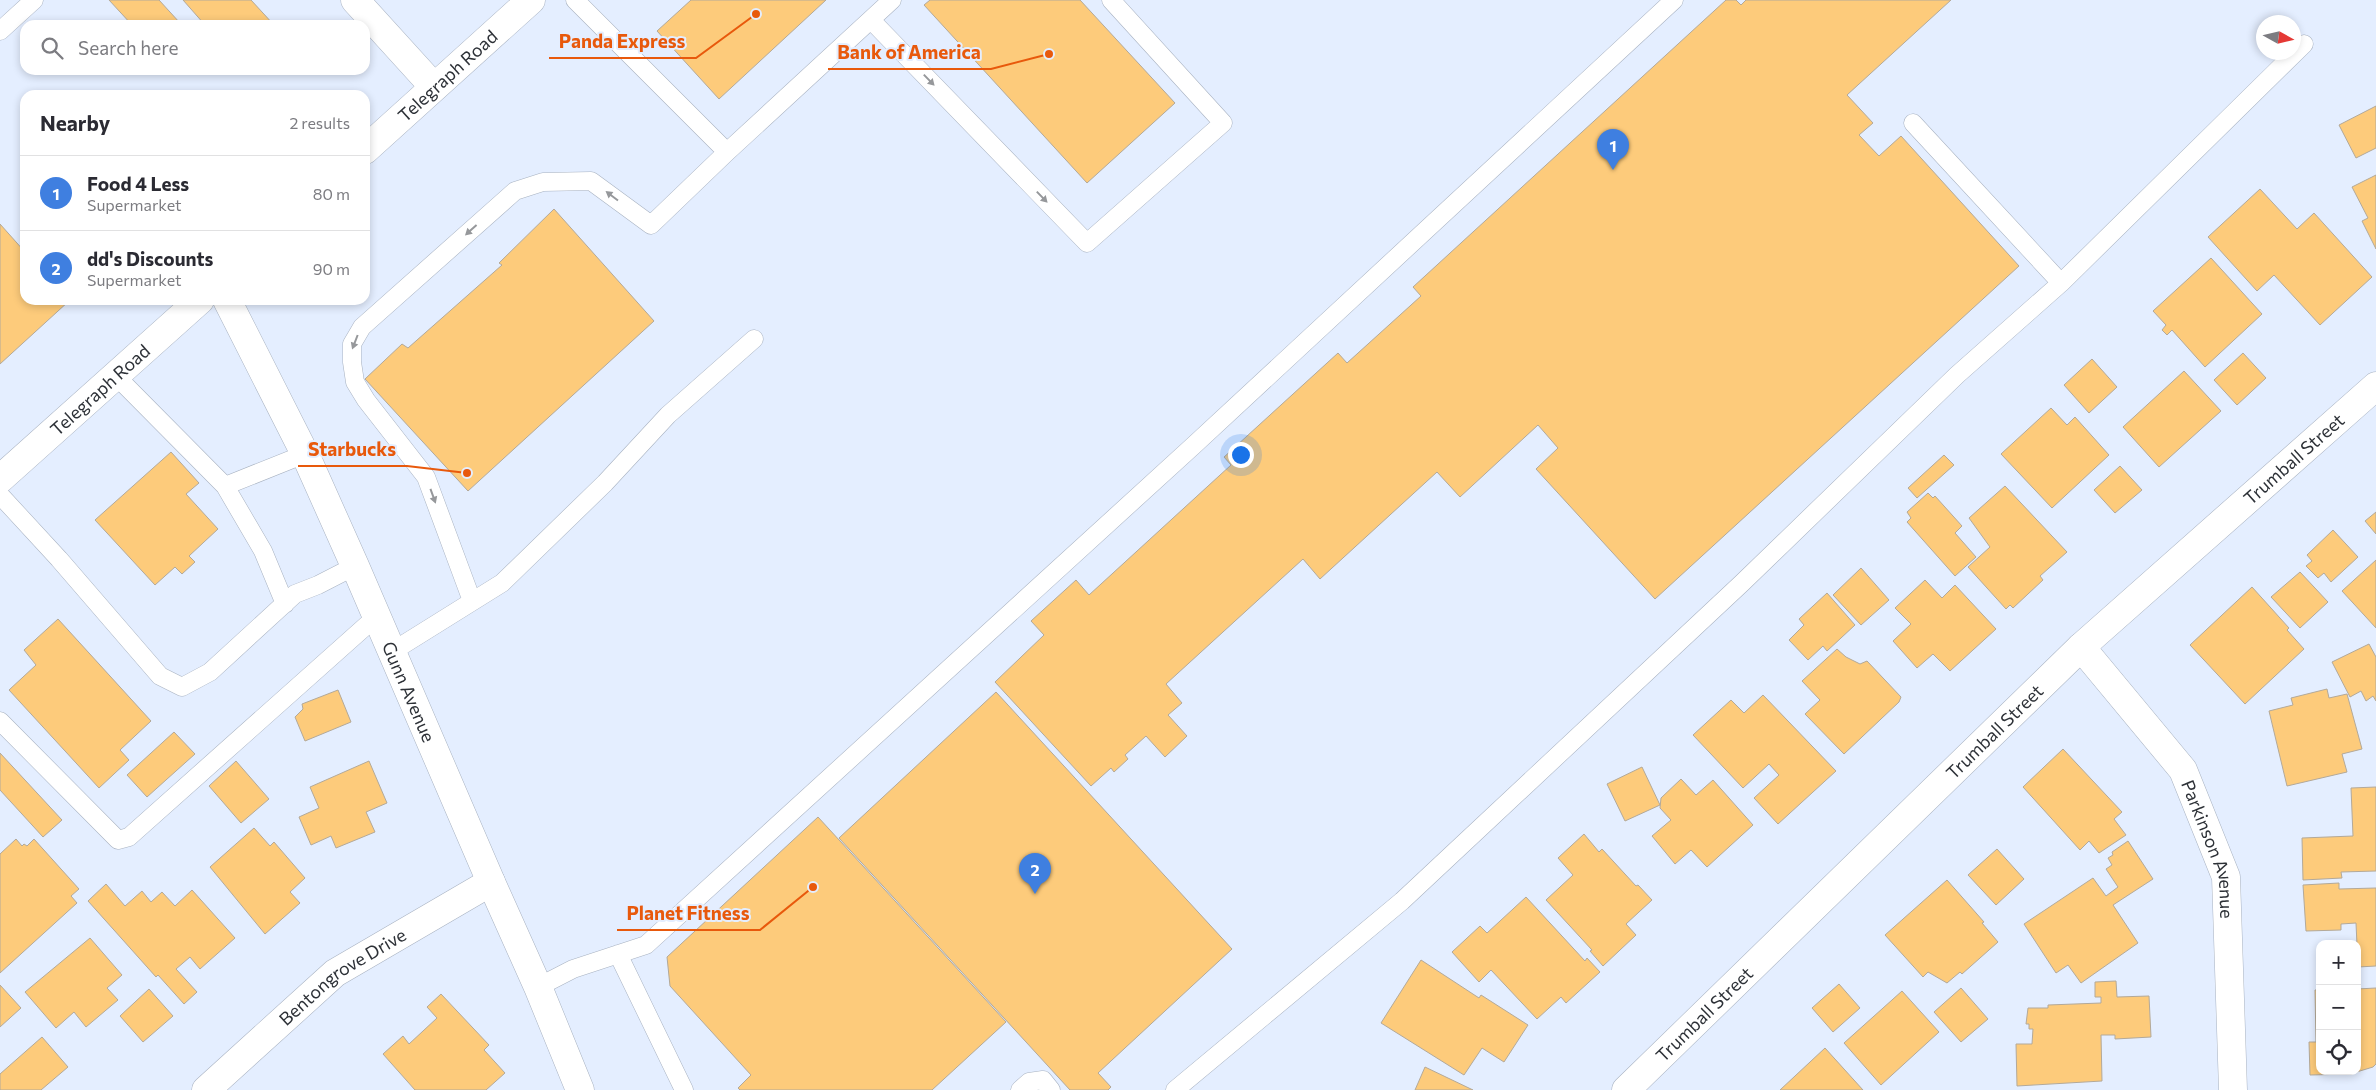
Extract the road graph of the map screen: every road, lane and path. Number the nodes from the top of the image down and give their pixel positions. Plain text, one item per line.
1 (34, 0) edge
2 (355, 0) edge
3 (531, 0) edge
4 (575, 0) edge
5 (1111, 0) edge
6 (1674, 0) edge
7 (885, 2) edge
8 (871, 20) junction
9 (0, 30) edge
10 (2304, 44) dead end
11 (434, 87) junction
12 (1913, 123) dead end
13 (370, 145) edge
14 (727, 152) junction
15 (2061, 283) junction
16 (194, 305) edge
17 (230, 305) edge
18 (754, 338) dead end
19 (116, 376) junction
20 (2376, 386) edge
21 (305, 454) junction
22 (0, 479) edge
23 (225, 486) junction
24 (0, 495) edge
25 (355, 566) junction
26 (472, 601) junction
27 (284, 604) junction
28 (377, 616) junction
29 (2081, 647) junction
30 (393, 651) junction
31 (0, 721) edge
32 (491, 882) junction
33 (618, 954) junction
34 (538, 987) junction
35 (206, 1090) edge
36 (580, 1090) edge
37 (684, 1090) edge
38 (1020, 1090) edge
39 (1051, 1090) edge
40 (1175, 1090) edge
41 (1626, 1090) edge
42 (2233, 1090) edge

1 - 9 lane
2 - 11 street
3 - 11 street, Telegraph Road
4 - 14 lane
8 -> 5 lane
6 - 33 lane
7 - 8 lane
8 - 14 lane
10 - 15 lane
11 - 13 street, Telegraph Road
12 - 15 lane
14 -> 26 lane
15 - 40 lane
16 - 19 street, Telegraph Road
17 - 21 street, Gunn Avenue
18 - 26 lane
19 - 22 street, Telegraph Road
19 - 23 lane
20 - 29 street, Trumball Street
21 - 23 lane
21 - 25 street, Gunn Avenue
23 - 27 lane
24 - 27 lane
25 - 27 lane
25 - 28 street, Gunn Avenue
26 - 30 lane
28 - 30 street, Gunn Avenue
28 - 31 lane
29 - 41 street, Trumball Street
29 - 42 street, Parkinson Avenue
30 - 32 street, Gunn Avenue
32 - 34 street, Gunn Avenue
32 - 35 street, Bentongrove Drive
33 - 34 lane
33 - 37 lane
34 - 36 street, Gunn Avenue
38 - 39 lane

